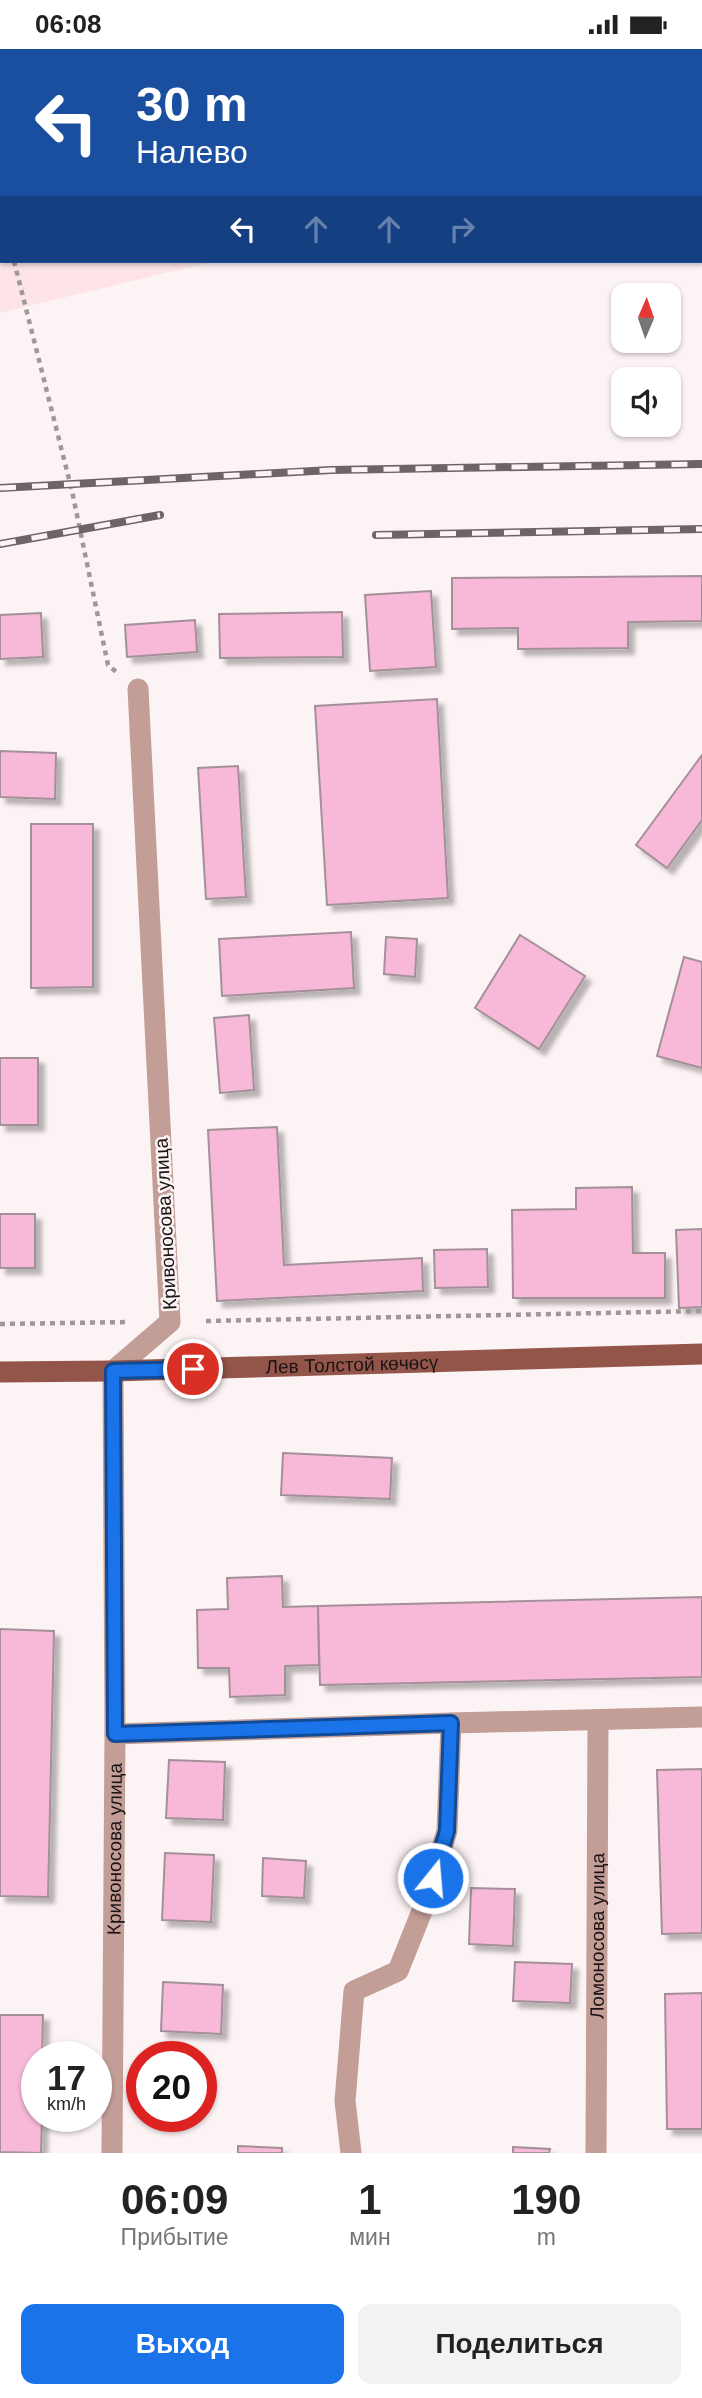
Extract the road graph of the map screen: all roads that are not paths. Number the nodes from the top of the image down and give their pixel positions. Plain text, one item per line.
1 (138, 689) dead end
2 (702, 1354) edge
3 (113, 1371) junction
4 (0, 1372) edge
5 (702, 1717) edge
6 (598, 1720) junction
7 (451, 1723) junction
8 (115, 1734) junction
9 (112, 2153) edge
10 (351, 2153) edge
11 (596, 2153) edge

1 - 3 street, Кривоносова улица
2 - 3 main road, Лев Толстой көчөсү
3 - 4 main road, Лев Толстой көчөсү
3 - 8 street, Кривоносова улица
5 - 6 street
6 - 7 street
6 - 11 street, Ломоносова улица
7 - 8 street
7 - 10 street
8 - 9 street, Кривоносова улица

